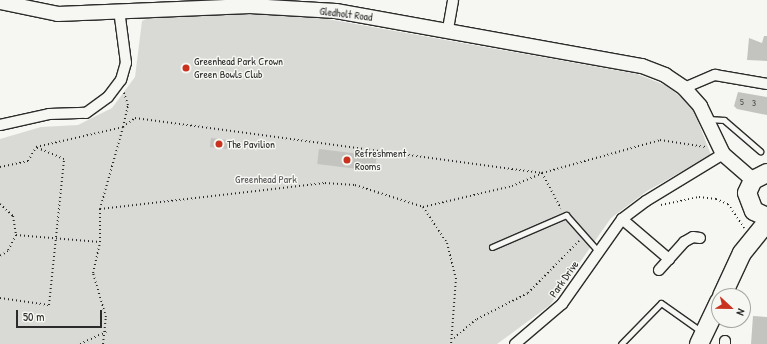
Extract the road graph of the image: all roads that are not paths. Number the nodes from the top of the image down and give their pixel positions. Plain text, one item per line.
1 (453, 0) edge
2 (0, 2) edge
3 (118, 5) edge
4 (448, 29) junction
5 (767, 84) edge
6 (684, 88) junction
7 (708, 119) junction
8 (0, 125) edge
9 (760, 152) dead end
10 (723, 154) junction
11 (762, 175) edge
12 (750, 207) junction
13 (767, 217) edge
14 (622, 219) junction
15 (767, 222) edge
16 (700, 238) dead end
17 (492, 247) dead end
18 (598, 251) junction
19 (742, 253) junction
20 (669, 259) junction
21 (659, 270) dead end
22 (726, 288) edge
23 (711, 319) edge
24 (702, 339) edge
25 (515, 344) edge
26 (621, 344) edge

1 - 4 street
2 - 3 street, Gledholt Road
3 - 4 street, Gledholt Road
3 - 8 street
4 - 6 street, Gledholt Road
5 - 6 street
6 - 7 street, Gledholt Road
7 - 9 lane
7 - 10 street, Gledholt Road
10 - 11 street, Gledholt Road
10 - 14 street, Park Drive
11 - 12 highway
12 - 13 highway
12 - 19 highway
14 - 18 street, Park Drive
14 - 20 street
15 - 19 highway
16 - 20 street
17 - 18 lane
18 - 25 street, Park Drive
19 - 22 highway
20 - 21 street
23 - 24 highway
24 - 26 lane

